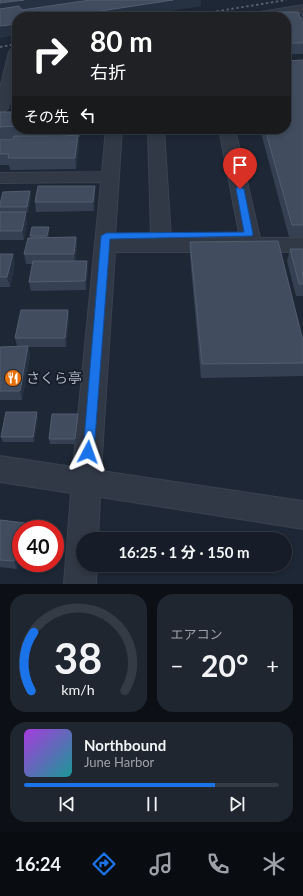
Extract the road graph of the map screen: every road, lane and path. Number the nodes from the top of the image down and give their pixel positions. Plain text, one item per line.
1 (303, 9) edge
2 (285, 12) edge
3 (12, 52) edge
4 (0, 54) edge
5 (12, 71) edge
6 (0, 108) edge
7 (113, 134) edge
8 (156, 134) edge
9 (228, 134) edge
10 (109, 177) junction
11 (0, 178) edge
12 (161, 240) junction
13 (250, 240) junction
14 (106, 241) junction
15 (303, 245) edge
16 (0, 469) edge
17 (86, 483) junction
18 (303, 515) edge
19 (80, 584) edge

1 - 2 street
3 - 4 street
5 - 6 street
7 - 10 street
8 - 12 street
9 - 13 street
10 - 11 street
10 - 14 street
12 - 13 street
12 - 14 street
13 - 15 street
14 - 17 street
16 - 17 street
17 - 18 street
17 - 19 street

